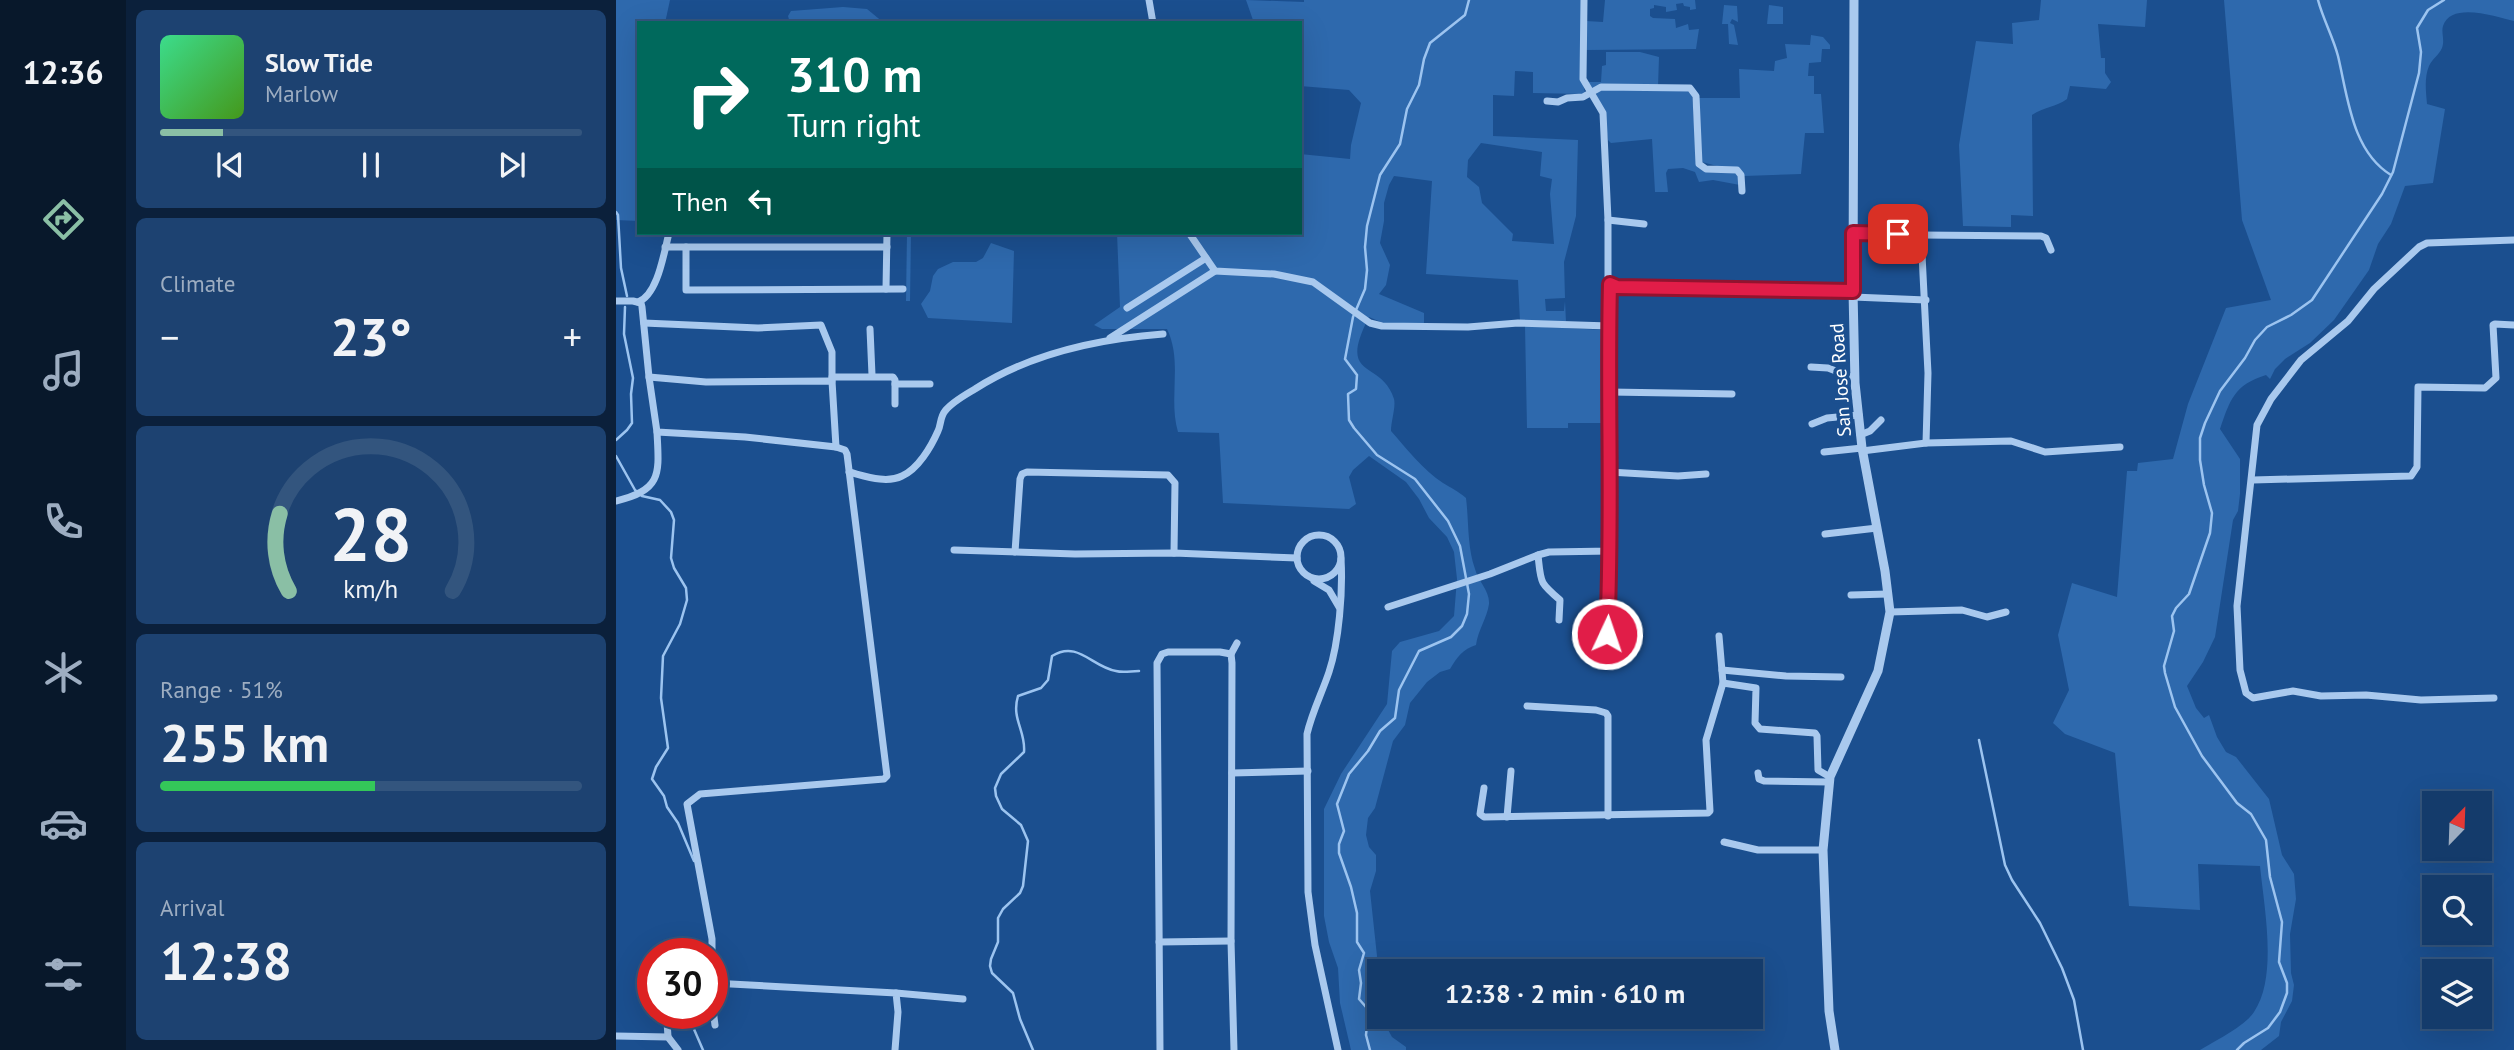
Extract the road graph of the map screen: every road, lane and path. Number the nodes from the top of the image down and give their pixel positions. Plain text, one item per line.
1 (1149, 0) edge
2 (1584, 0) edge
3 (1854, 0) edge
4 (1153, 21) edge
5 (1590, 93) junction
6 (1547, 101) dead end
7 (1742, 191) dead end
8 (1608, 220) junction
9 (1644, 224) dead end
10 (1853, 233) junction
11 (1921, 234) junction
12 (668, 235) edge
13 (887, 235) edge
14 (1190, 235) edge
15 (2514, 240) edge
16 (665, 247) junction
17 (686, 247) junction
18 (887, 247) junction
19 (2051, 250) dead end
20 (1206, 258) junction
21 (1215, 271) junction
22 (1610, 284) junction
23 (886, 289) junction
24 (903, 289) dead end
25 (1853, 294) junction
26 (1926, 300) junction
27 (616, 301) edge
28 (638, 302) junction
29 (1128, 308) dead end
30 (644, 323) junction
31 (2514, 325) edge
32 (1609, 326) junction
33 (870, 329) dead end
34 (1163, 334) dead end
35 (1107, 340) junction
36 (1811, 367) dead end
37 (872, 375) junction
38 (649, 377) junction
39 (1854, 378) junction
40 (832, 379) junction
41 (895, 384) junction
42 (930, 384) dead end
43 (1610, 393) junction
44 (1732, 394) dead end
45 (895, 404) dead end
46 (1859, 415) junction
47 (1881, 420) dead end
48 (1812, 424) dead end
49 (657, 432) junction
50 (1860, 435) junction
51 (1926, 443) junction
52 (836, 447) junction
53 (2120, 447) dead end
54 (1862, 449) junction
55 (1824, 452) dead end
56 (849, 472) junction
57 (1609, 472) junction
58 (1706, 474) dead end
59 (2253, 480) junction
60 (616, 501) edge
61 (1877, 528) junction
62 (1825, 534) dead end
63 (954, 551) dead end
64 (1611, 551) junction
65 (1015, 552) junction
66 (1174, 553) junction
67 (1538, 555) junction
68 (1297, 558) junction
69 (1342, 559) junction
70 (1310, 577) junction
71 (1888, 594) junction
72 (1851, 595) dead end
73 (1339, 607) junction
74 (1388, 607) dead end
75 (1890, 612) junction
76 (2006, 612) dead end
77 (1559, 620) dead end
78 (1719, 636) dead end
79 (1237, 643) dead end
80 (1231, 654) junction
81 (1606, 662) dead end
82 (1722, 670) junction
83 (1842, 677) dead end
84 (1723, 683) junction
85 (2494, 698) dead end
86 (1527, 706) dead end
87 (1308, 771) junction
88 (1511, 771) dead end
89 (1232, 772) junction
90 (1758, 773) dead end
91 (1830, 779) junction
92 (1484, 788) dead end
93 (1608, 816) junction
94 (1507, 817) junction
95 (1724, 842) dead end
96 (1823, 850) junction
97 (712, 938) edge
98 (1231, 941) junction
99 (1160, 942) junction
100 (728, 984) edge
101 (896, 993) junction
102 (963, 999) dead end
103 (668, 1029) edge
104 (616, 1036) edge
105 (668, 1037) junction
106 (678, 1050) edge
107 (895, 1050) edge
108 (1160, 1050) edge
109 (1234, 1050) edge
110 (1338, 1050) edge
111 (1835, 1050) edge

1 - 4 street
2 - 5 street
3 - 10 street, San Jose Road
5 - 6 street
5 - 7 street
5 - 8 street
8 - 9 street
8 - 22 street
10 - 11 street
10 - 25 street, San Jose Road
11 - 19 street
11 - 26 street
12 - 16 street
13 - 18 street
14 - 20 street
15 - 59 street
16 - 17 street
16 - 28 street
17 - 18 street
17 - 23 street
18 - 23 street
20 - 21 street
20 - 29 street
21 - 32 street
21 - 35 street
22 - 25 street
22 - 32 street
23 - 24 street
25 - 26 street
25 - 39 street, San Jose Road
26 - 51 street
27 - 28 street
28 - 30 street
30 - 38 street
30 - 40 street
31 - 59 street
32 - 43 street
33 - 37 street
34 - 35 street
35 - 56 street
36 - 39 street
37 - 40 street
37 - 41 street
38 - 40 street
38 - 49 street
39 - 46 street, San Jose Road
40 - 52 street
41 - 42 street
41 - 45 street
43 - 44 street
43 - 57 street
46 - 48 street
46 - 50 street, San Jose Road
47 - 50 street
49 - 52 street
49 - 60 street
50 - 54 street, San Jose Road
51 - 53 street
51 - 54 street
52 - 56 street
54 - 55 street
54 - 61 street, San Jose Road
56 - 97 street
57 - 58 street
57 - 64 street
59 - 85 street
61 - 62 street
61 - 71 street, San Jose Road
63 - 65 street
64 - 67 street
64 - 81 street
65 - 66 street
65 - 66 street
66 - 68 street
67 - 74 street
67 - 77 street
68 - 69 street
68 - 70 street
69 - 70 street
69 - 73 street
70 - 73 street
71 - 72 street
71 - 75 street, San Jose Road
73 - 87 street
75 - 76 street
75 - 91 street, San Jose Road
78 - 82 street
79 - 80 street
80 - 89 street
80 - 99 street
82 - 83 street
82 - 84 street
84 - 91 street
84 - 93 street
86 - 93 street
87 - 89 street
87 - 110 street
88 - 94 street
89 - 98 street
90 - 91 street
91 - 96 street, San Jose Road
92 - 94 street
93 - 94 street
95 - 96 street
96 - 111 street, San Jose Road
98 - 99 street
98 - 109 street
99 - 108 street
100 - 101 street
101 - 102 street
101 - 107 street
103 - 105 street
104 - 105 street
105 - 106 street

